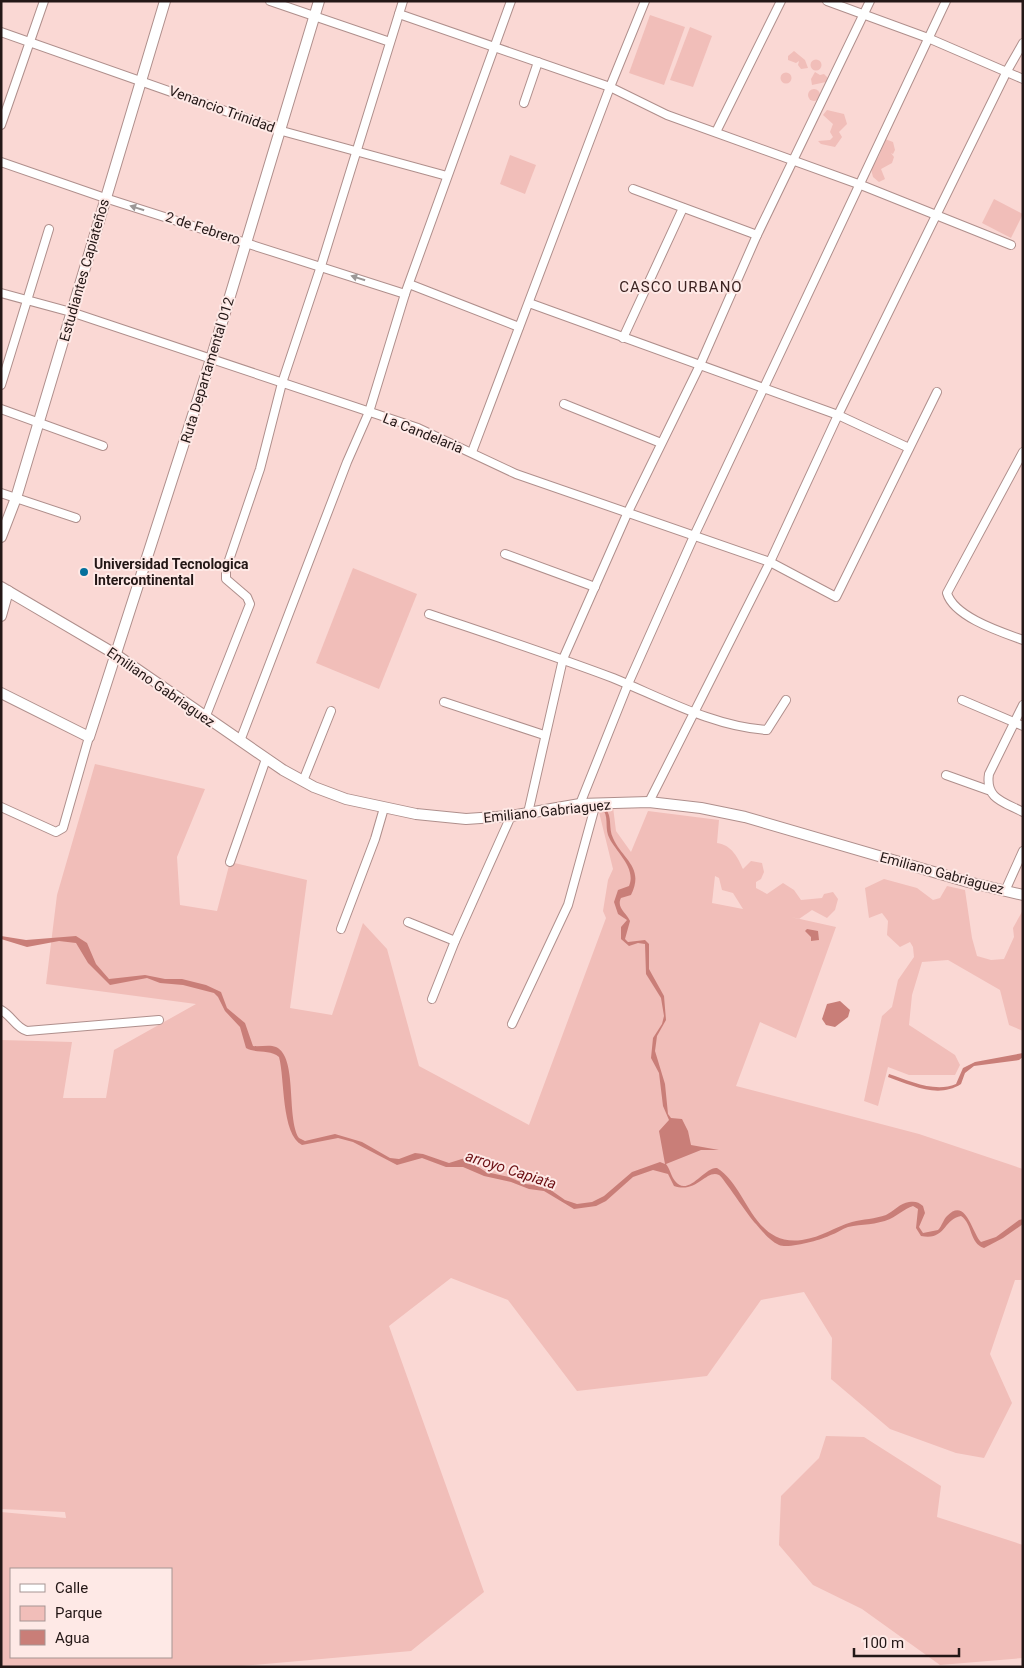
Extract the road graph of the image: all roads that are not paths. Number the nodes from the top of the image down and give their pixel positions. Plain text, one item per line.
1 (44, 1) edge
2 (165, 1) edge
3 (270, 1) edge
4 (319, 1) edge
5 (403, 1) edge
6 (511, 1) edge
7 (645, 1) edge
8 (781, 1) edge
9 (827, 1) edge
10 (870, 1) edge
11 (946, 1) edge
12 (399, 14) junction
13 (865, 14) junction
14 (314, 18) junction
15 (1, 32) edge
16 (928, 38) junction
17 (30, 42) junction
18 (390, 42) junction
19 (1023, 43) edge
20 (495, 47) junction
21 (538, 62) junction
22 (1007, 71) junction
23 (1023, 79) edge
24 (141, 80) junction
25 (610, 86) junction
26 (524, 104) dead end
27 (1, 126) edge
28 (282, 131) junction
29 (716, 132) junction
30 (356, 150) junction
31 (1, 162) edge
32 (794, 162) junction
33 (446, 176) junction
34 (861, 185) junction
35 (633, 189) dead end
36 (105, 198) junction
37 (683, 208) junction
38 (936, 214) junction
39 (49, 228) dead end
40 (757, 235) junction
41 (246, 242) junction
42 (1011, 245) dead end
43 (321, 266) junction
44 (409, 284) junction
45 (1, 293) edge
46 (405, 294) junction
47 (28, 300) junction
48 (529, 303) junction
49 (71, 312) junction
50 (519, 326) junction
51 (623, 338) junction
52 (211, 359) junction
53 (700, 365) junction
54 (282, 383) junction
55 (1, 385) edge
56 (764, 388) junction
57 (937, 392) dead end
58 (564, 404) dead end
59 (1, 409) edge
60 (369, 412) junction
61 (838, 415) junction
62 (39, 422) junction
63 (661, 444) junction
64 (103, 446) dead end
65 (909, 448) junction
66 (472, 452) junction
67 (1023, 452) edge
68 (1, 493) edge
69 (16, 498) junction
70 (627, 514) junction
71 (76, 518) dead end
72 (694, 536) junction
73 (1, 538) edge
74 (505, 554) dead end
75 (770, 562) junction
76 (594, 587) junction
77 (4, 589) edge
78 (429, 614) dead end
79 (1, 616) edge
80 (1023, 640) edge
81 (115, 654) junction
82 (563, 659) junction
83 (628, 684) junction
84 (1, 694) edge
85 (786, 700) dead end
86 (962, 700) dead end
87 (444, 702) dead end
88 (1023, 705) edge
89 (331, 711) dead end
90 (694, 712) junction
91 (205, 718) junction
92 (1014, 722) junction
93 (1023, 726) edge
94 (544, 735) junction
95 (89, 737) junction
96 (240, 741) junction
97 (266, 759) junction
98 (946, 775) dead end
99 (303, 781) junction
100 (988, 790) junction
101 (649, 802) junction
102 (580, 804) junction
103 (596, 804) junction
104 (1, 807) edge
105 (384, 808) junction
106 (1023, 812) edge
107 (528, 813) junction
108 (511, 816) junction
109 (1023, 851) edge
110 (230, 862) dead end
111 (1005, 890) junction
112 (1023, 895) edge
113 (408, 922) dead end
114 (341, 929) dead end
115 (455, 941) junction
116 (432, 999) dead end
117 (1, 1010) edge
118 (159, 1020) dead end
119 (512, 1024) dead end

1 - 17 street
2 - 24 main road, Estudiantes Capiateños
3 - 14 street
4 - 14 main road, Ruta Departamental 012
5 - 12 street
6 - 20 street
7 - 25 street
8 - 29 street
9 - 13 street
10 - 13 street
11 - 16 street
12 - 18 street
12 - 20 street
13 - 16 street
13 - 32 street
14 - 18 street
14 - 28 main road, Ruta Departamental 012
15 - 17 street, Venancio Trinidad
16 - 22 street
16 - 34 street
17 - 24 street, Venancio Trinidad
17 - 27 street
18 - 30 street
19 - 22 street
20 - 21 street
20 - 33 street
21 - 25 street
21 - 26 street
22 - 23 street
22 - 38 street
24 - 28 street, Venancio Trinidad
24 - 36 main road, Estudiantes Capiateños
25 - 29 street
25 - 48 street
28 - 30 street, Venancio Trinidad
28 - 41 main road, Ruta Departamental 012
29 - 32 street
30 - 33 street, Venancio Trinidad
30 - 43 street
31 - 36 street, 2 de Febrero
32 - 34 street
32 - 40 street
33 - 44 street
34 - 38 street
34 - 56 street
35 - 37 street
41 -> 36 street, 2 de Febrero
36 - 49 main road, Estudiantes Capiateños
37 - 40 street
37 - 51 street
38 - 42 street
38 - 61 street
39 - 47 street
40 - 53 street
41 - 43 street, 2 de Febrero
41 - 52 main road, Ruta Departamental 012
46 -> 43 street, 2 de Febrero
43 - 54 street
44 - 46 street
44 - 50 street
45 - 47 street, La Candelaria
46 - 60 street
47 - 49 street, La Candelaria
47 - 55 street
48 - 50 street
48 - 51 street
49 - 52 street, La Candelaria
49 - 62 main road, Estudiantes Capiateños
50 - 66 street
51 - 53 street
52 - 54 street, La Candelaria
52 - 81 main road, Ruta Departamental 012
53 - 56 street
53 - 63 street
54 - 60 street, La Candelaria
54 - 91 street
56 - 61 street
56 - 72 street
57 - 65 street
58 - 63 street
59 - 62 street
60 - 66 street, La Candelaria
60 - 96 street
61 - 65 street
61 - 75 street
62 - 64 street
62 - 69 main road, Estudiantes Capiateños
63 - 70 street
65 - 75 street, La Candelaria
66 - 70 street, La Candelaria
67 - 80 street
68 - 69 street
69 - 71 street
69 - 73 main road, Estudiantes Capiateños
70 - 72 street, La Candelaria
70 - 76 street
72 - 75 street, La Candelaria
72 - 83 street
74 - 76 street
75 - 90 street
76 - 82 street
77 - 79 main road
77 - 81 main road, Emiliano Gabriaguez
78 - 82 street
81 - 91 main road, Emiliano Gabriaguez
81 - 95 main road, Ruta Departamental 012
82 - 83 street
82 - 94 street
83 - 90 street
83 - 102 street
84 - 95 main road
85 - 90 street
86 - 92 street
87 - 94 street
88 - 92 street
89 - 99 street
90 - 101 street
91 - 96 main road, Emiliano Gabriaguez
92 - 93 street
92 - 100 street
94 - 107 street
95 - 104 street
96 - 97 main road, Emiliano Gabriaguez
97 - 99 main road, Emiliano Gabriaguez
97 - 110 street
98 - 100 street
99 - 105 main road, Emiliano Gabriaguez
100 - 106 street
101 - 103 main road, Emiliano Gabriaguez
101 - 111 main road, Emiliano Gabriaguez
102 - 103 main road, Emiliano Gabriaguez
102 - 107 main road, Emiliano Gabriaguez
103 - 119 street
105 - 108 main road, Emiliano Gabriaguez
105 - 114 street
107 - 108 main road, Emiliano Gabriaguez
108 - 115 street
109 - 111 street
111 - 112 main road, Emiliano Gabriaguez
113 - 115 street
115 - 116 street
117 - 118 street

